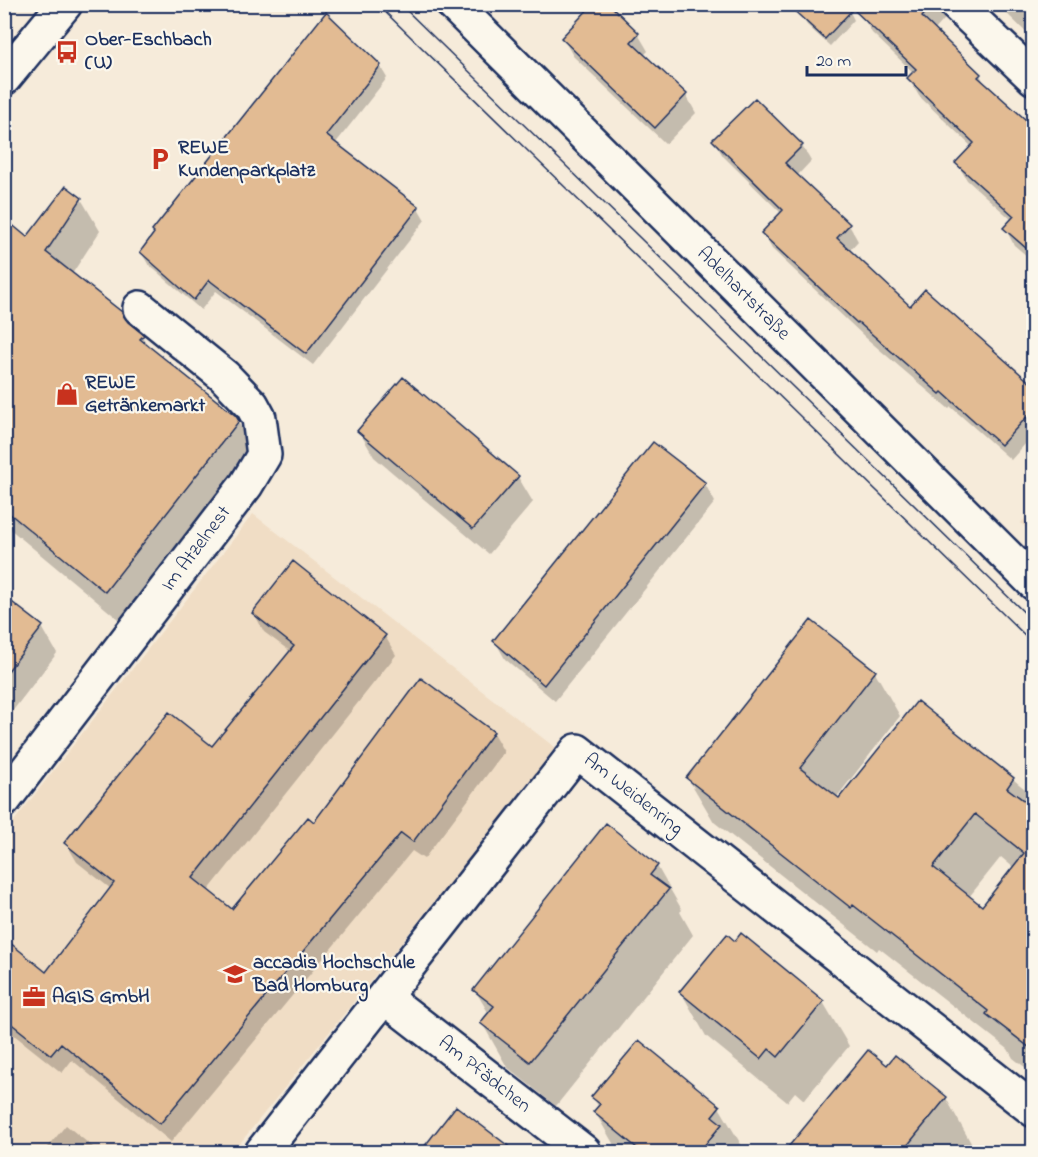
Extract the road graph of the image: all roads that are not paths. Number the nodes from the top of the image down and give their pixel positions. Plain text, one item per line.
1 (65, 4) edge
2 (453, 4) edge
3 (956, 4) edge
4 (4, 78) edge
5 (1034, 78) edge
6 (140, 308) dead end
7 (1034, 583) edge
8 (4, 800) edge
9 (384, 997) junction
10 (1034, 1110) edge
11 (262, 1152) edge
12 (584, 1152) edge

1 - 4 street
2 - 7 street, Adelhartstraße
3 - 5 street
6 - 8 street, Im Atzelnest
9 - 10 street, Am Weidenring
9 - 11 street, Am Weidenring
9 - 12 street, Am Pfädchen

